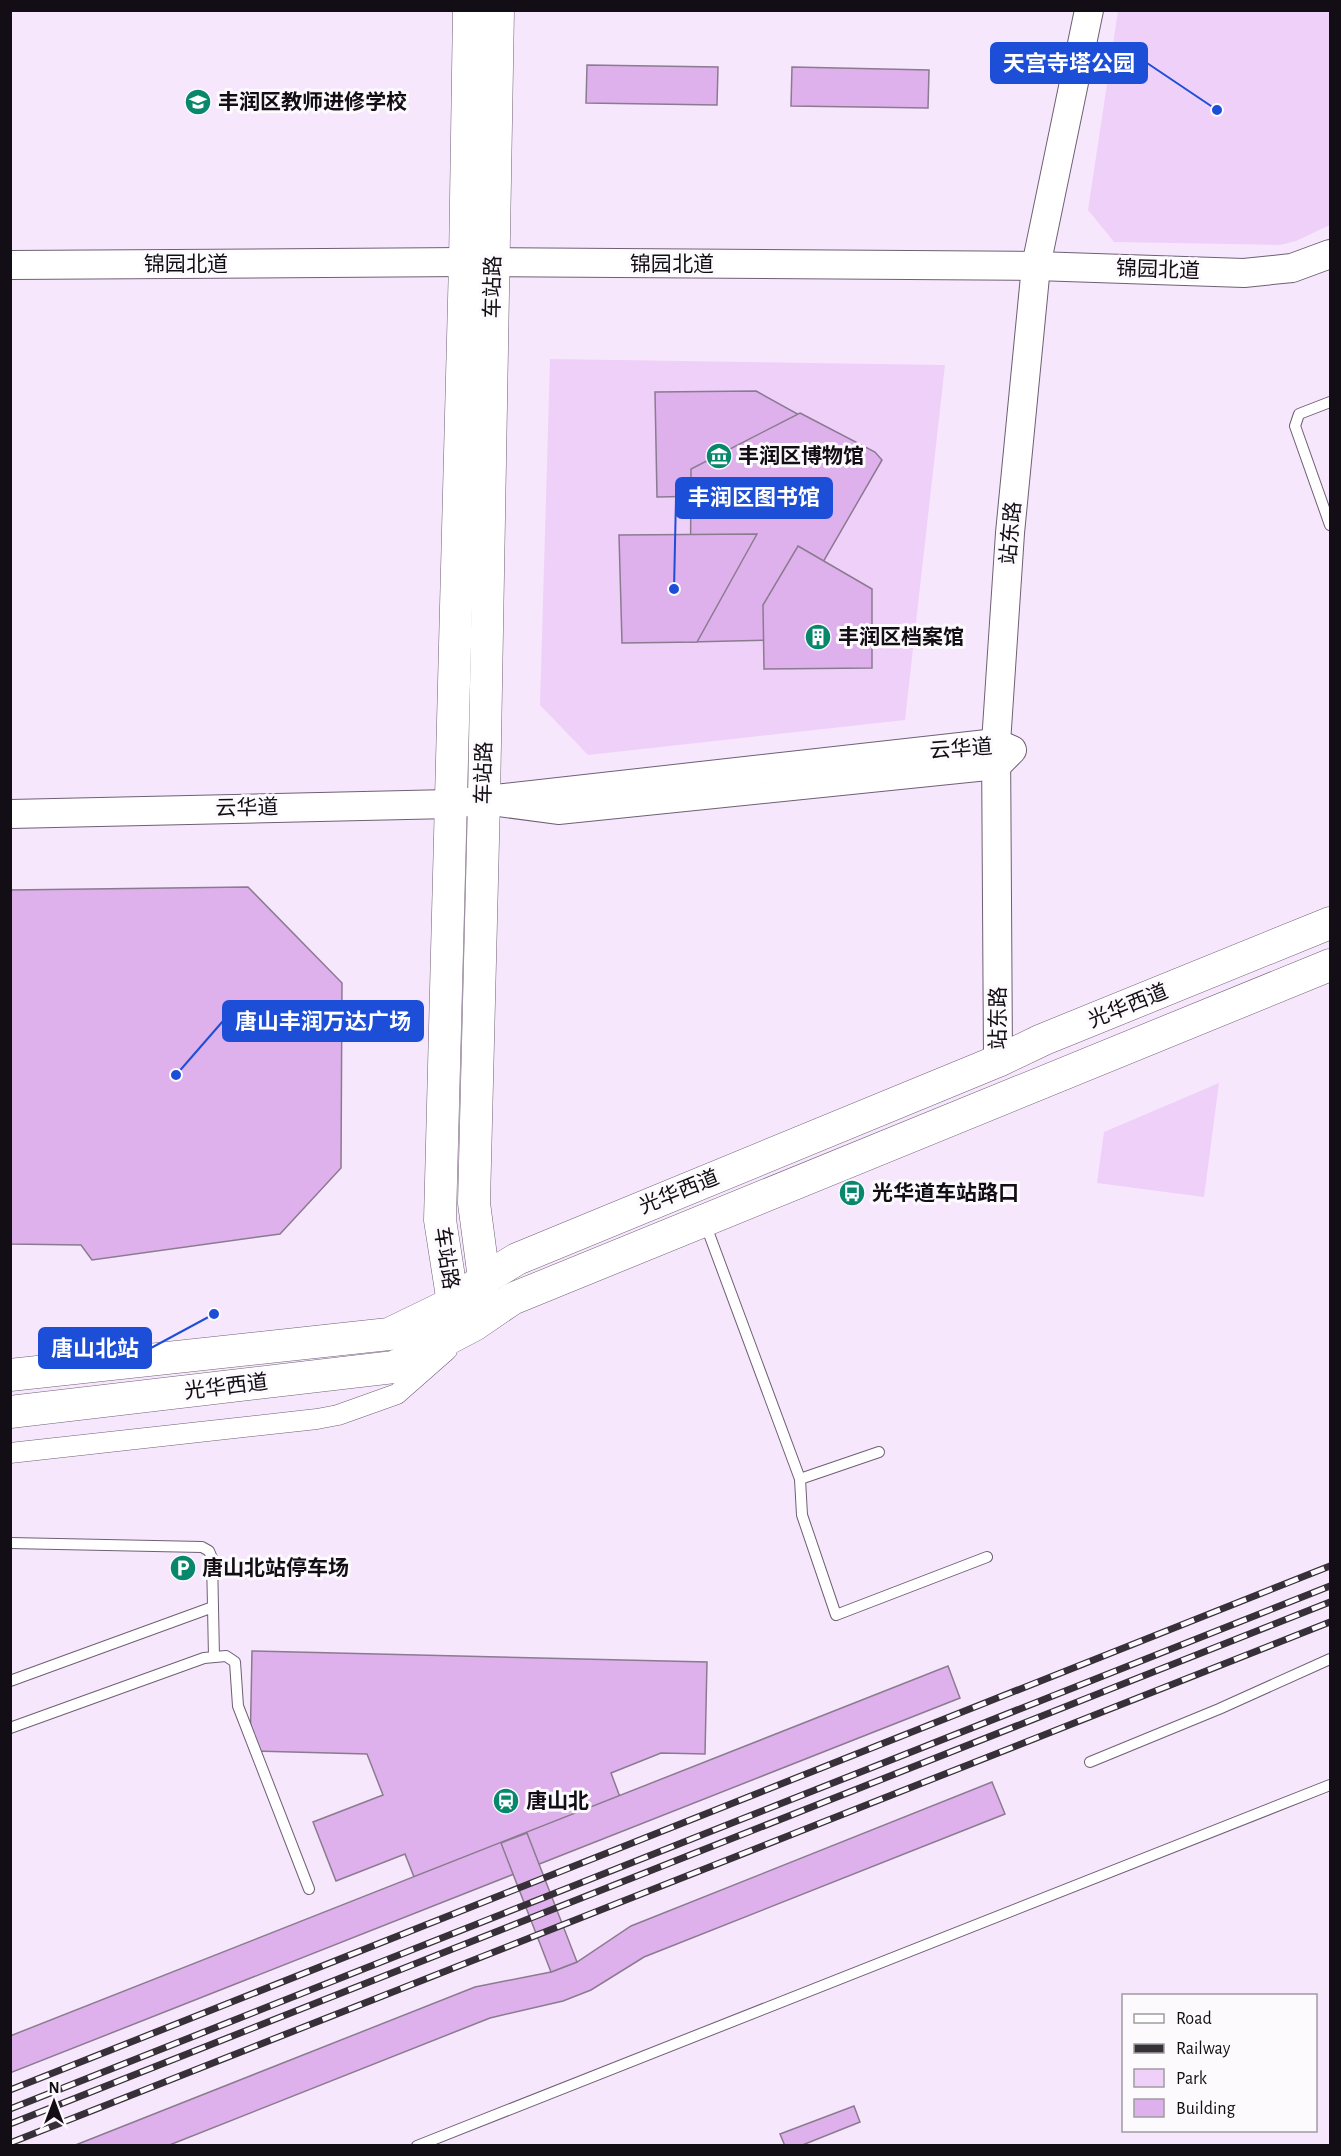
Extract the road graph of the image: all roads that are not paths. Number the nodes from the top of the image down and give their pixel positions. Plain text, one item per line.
1 (469, 10) edge
2 (498, 10) edge
3 (1089, 10) edge
4 (1108, 10) edge
5 (1330, 254) edge
6 (479, 262) junction
7 (10, 265) edge
8 (1045, 266) junction
9 (1330, 402) edge
10 (1330, 525) edge
11 (1002, 753) junction
12 (484, 800) junction
13 (450, 804) junction
14 (10, 814) edge
15 (1330, 923) edge
16 (1330, 965) edge
17 (1019, 1051) junction
18 (1070, 1071) junction
19 (704, 1220) junction
20 (484, 1279) junction
21 (453, 1303) junction
22 (474, 1325) junction
23 (10, 1375) edge
24 (10, 1412) edge
25 (879, 1452) dead end
26 (10, 1453) edge
27 (800, 1479) junction
28 (10, 1543) edge
29 (987, 1557) dead end
30 (213, 1607) junction
31 (214, 1657) junction
32 (1330, 1659) edge
33 (10, 1681) edge
34 (10, 1728) edge
35 (1090, 1762) dead end
36 (1330, 1785) edge
37 (309, 1889) dead end
38 (417, 2145) edge

1 - 6 main road, 车站路
2 - 6 main road, 车站路
3 - 8 street, 站东路
4 - 8 street, 站东路
5 - 8 street, 锦园北道
6 - 7 street, 锦园北道
6 - 8 street, 锦园北道
6 - 12 main road, 车站路
6 - 13 main road, 车站路
8 - 11 street, 站东路
9 - 10 lane
11 - 12 street, 云华道
11 - 17 street, 站东路
12 - 13 street, 云华道
12 - 20 main road, 车站路
13 - 14 street, 云华道
13 - 21 main road, 车站路
15 - 17 main road, 光华西道
16 - 18 main road, 光华西道
17 - 18 main road
17 - 20 main road, 光华西道
18 - 19 main road, 光华西道
19 - 22 main road, 光华西道
19 - 27 lane
20 - 21 main road, 光华西道
20 - 22 main road, 车站路
21 - 22 main road, 车站路
21 - 23 main road, 光华西道
22 - 24 main road, 光华西道
22 - 26 street
25 - 27 lane
27 - 29 lane
28 - 30 lane
30 - 31 lane
30 - 33 lane
31 - 34 lane
31 - 37 lane
32 - 35 lane
36 - 38 lane

